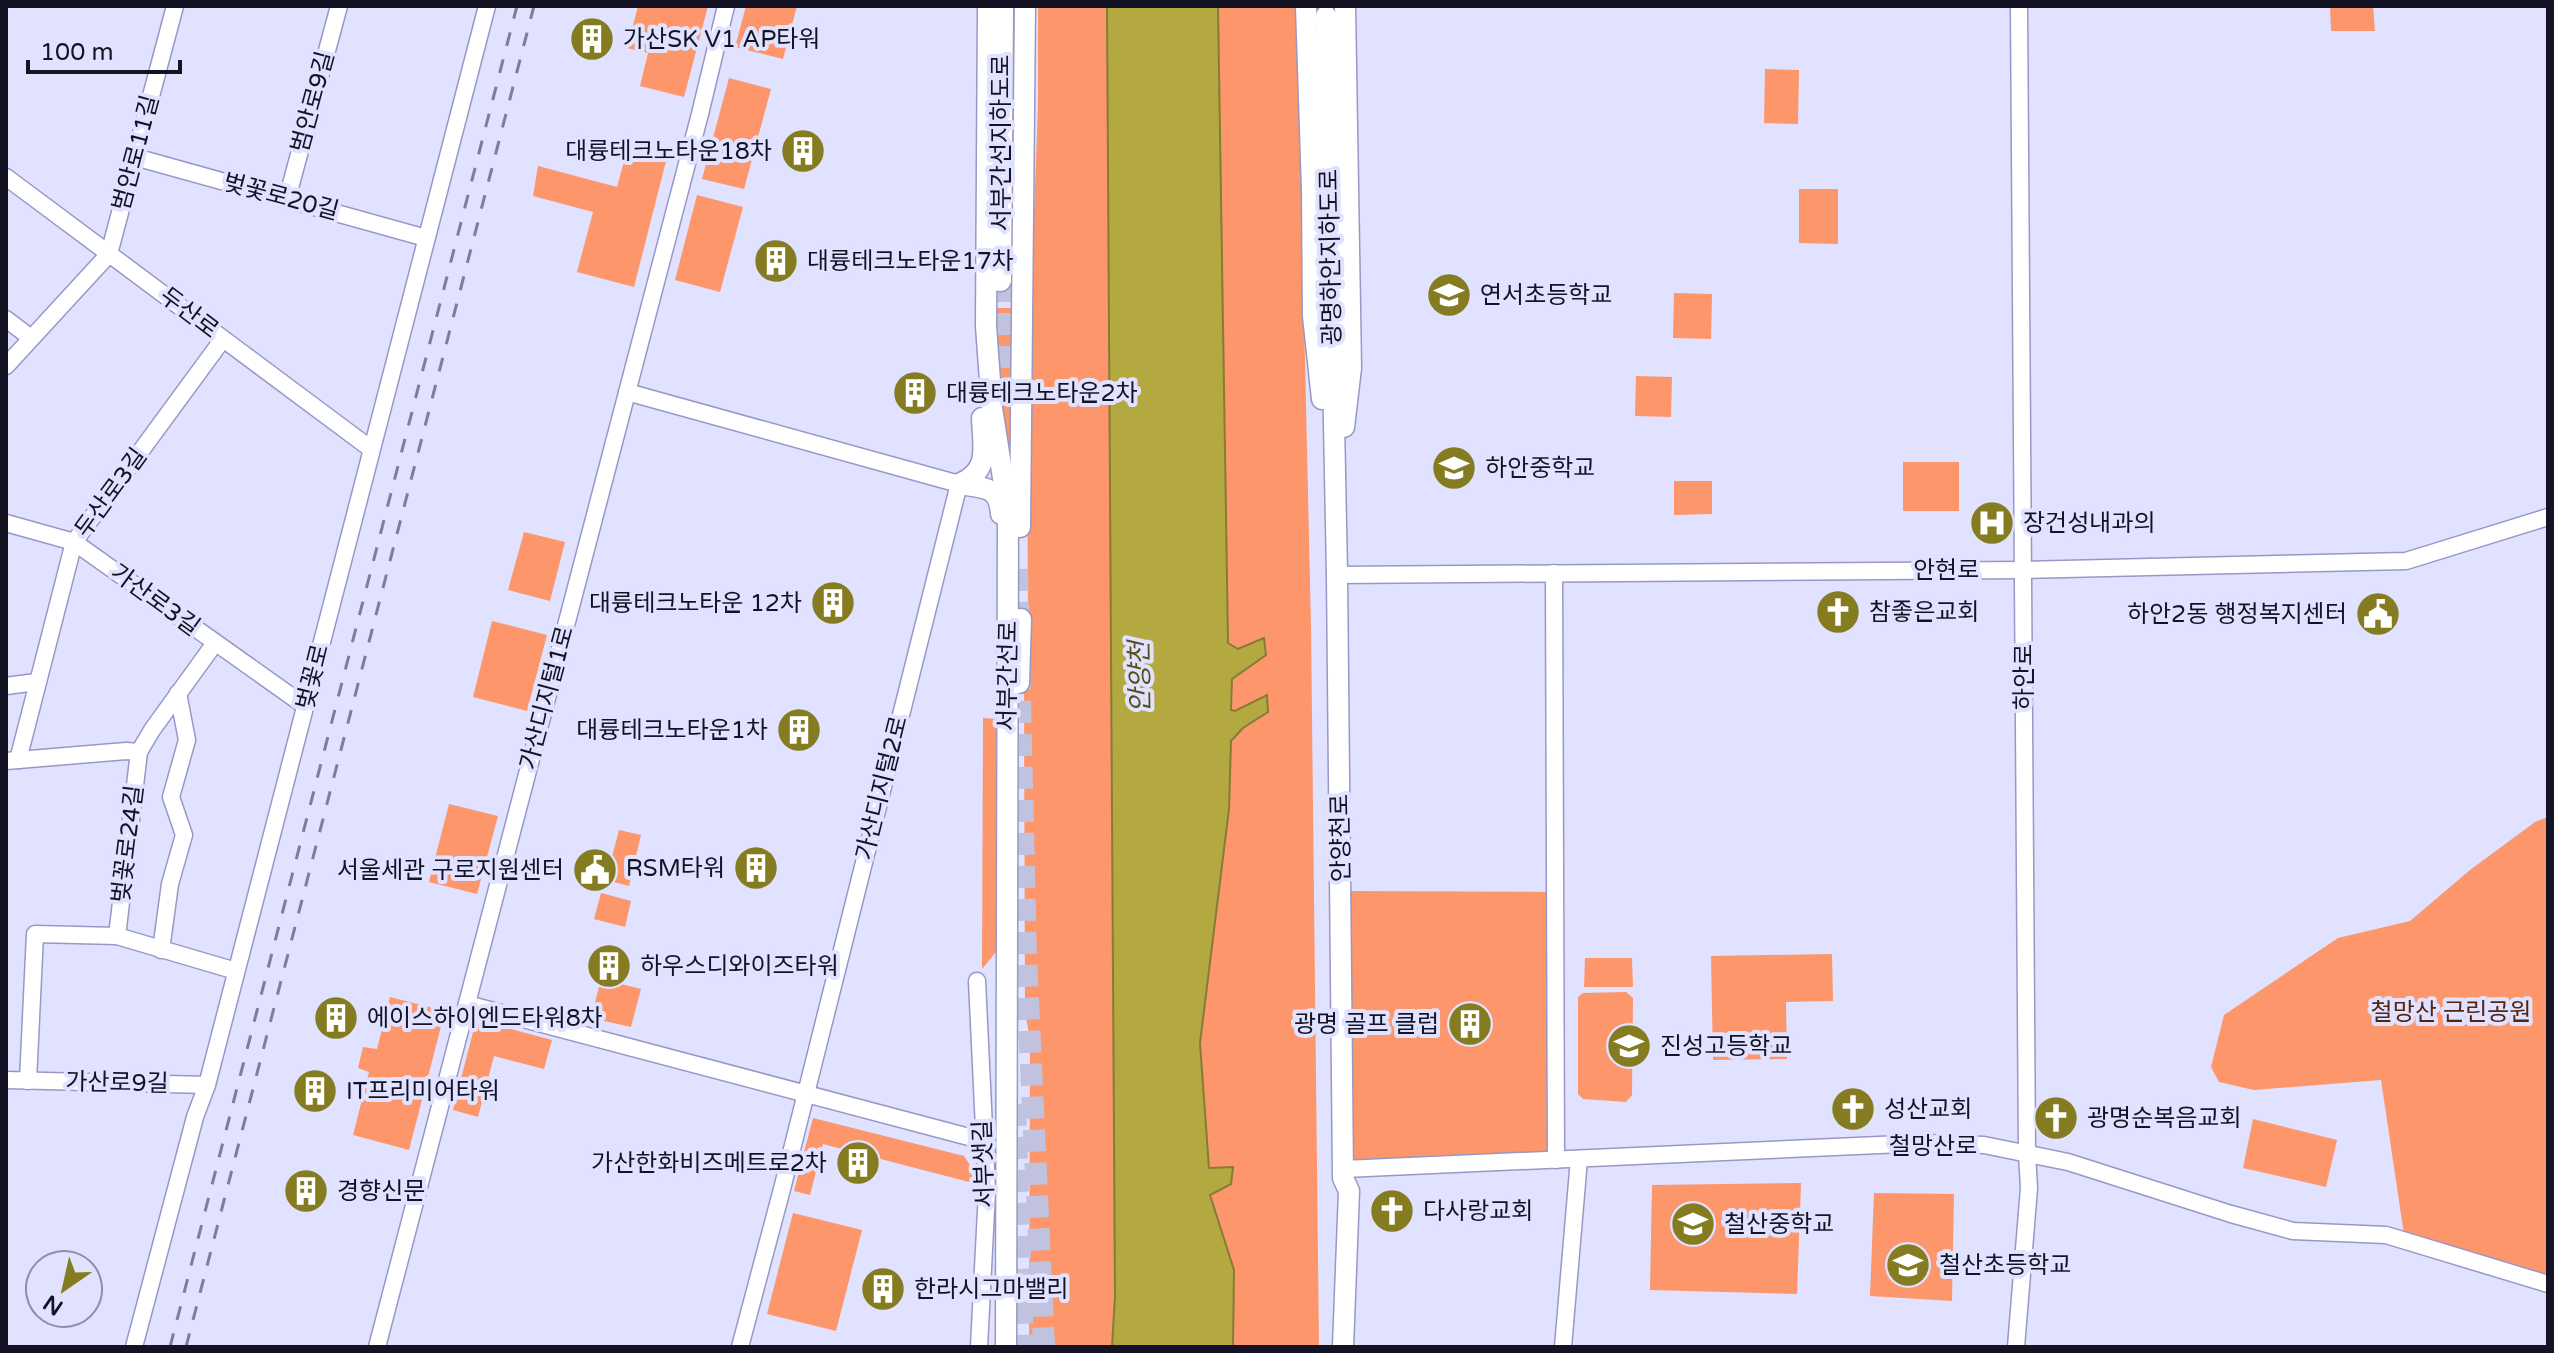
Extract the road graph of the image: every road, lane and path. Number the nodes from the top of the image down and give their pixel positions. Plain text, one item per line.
1 (175, 6) edge
2 (339, 6) edge
3 (487, 6) edge
4 (726, 6) edge
5 (988, 6) edge
6 (1002, 6) edge
7 (1013, 6) edge
8 (1025, 6) edge
9 (1036, 6) edge
10 (1306, 6) edge
11 (1345, 6) edge
12 (2019, 6) edge
13 (1326, 16) dead end
14 (135, 157) junction
15 (6, 177) edge
16 (287, 199) junction
17 (426, 238) junction
18 (109, 254) junction
19 (1025, 258) junction
20 (6, 319) edge
21 (986, 326) junction
22 (31, 338) junction
23 (223, 339) junction
24 (6, 366) edge
25 (627, 392) junction
26 (371, 449) junction
27 (959, 484) junction
28 (1335, 498) junction
29 (2548, 517) edge
30 (6, 523) edge
31 (74, 542) junction
32 (2023, 570) junction
33 (1554, 573) junction
34 (1337, 575) junction
35 (215, 643) junction
36 (1007, 650) junction
37 (36, 682) junction
38 (6, 686) edge
39 (178, 693) junction
40 (305, 706) junction
41 (139, 752) junction
42 (12, 760) edge
43 (117, 936) junction
44 (161, 950) junction
45 (236, 971) junction
46 (977, 981) dead end
47 (467, 1004) junction
48 (6, 1080) edge
49 (28, 1081) junction
50 (207, 1085) junction
51 (806, 1093) junction
52 (984, 1141) junction
53 (2027, 1154) junction
54 (1579, 1159) junction
55 (1556, 1160) junction
56 (1343, 1174) junction
57 (2548, 1284) edge
58 (134, 1347) edge
59 (377, 1347) edge
60 (740, 1347) edge
61 (979, 1347) edge
62 (1006, 1347) edge
63 (1018, 1347) edge
64 (1331, 1347) edge
65 (1343, 1347) edge
66 (1563, 1347) edge
67 (2016, 1347) edge

1 - 14 street, 범안로11길
2 - 16 street, 범안로9길
3 - 17 street, 벚꽃로
4 - 25 street, 가산디지털1로
5 - 21 main road, 서부간선로
6 - 7 highway, 서부간선지하도로
8 - 19 main road, 서부간선로
9 - 19 main road
10 - 28 main road
11 - 28 main road
12 - 32 street, 하안로
13 - 28 main road, 광명하안지하도로
14 - 16 street, 벚꽃로20길
14 - 18 street, 범안로11길
15 - 18 street, 두산로
16 - 17 street, 벚꽃로20길
17 - 26 street, 벚꽃로
18 - 22 street
18 - 23 street, 두산로
19 - 63 main road, 서부간선로
20 - 22 street
21 - 27 main road
21 - 36 main road, 서부간선로
22 - 24 street
23 - 26 street, 두산로
23 - 31 street, 두산로3길
25 - 27 street
25 - 47 street, 가산디지털1로
26 - 40 street, 벚꽃로
27 - 36 main road
27 - 51 street, 가산디지털2로
28 - 34 main road, 안양천로
29 - 32 street, 안현로
30 - 31 street, 가산로3길
31 - 35 street, 가산로3길
31 - 37 street, 두산로3길
32 - 33 street, 안현로
32 - 53 street, 하안로
33 - 34 street, 안현로
33 - 55 street
34 - 56 main road, 안양천로
35 - 39 street, 가산로3길
35 - 40 street, 가산로3길
36 - 62 main road, 서부간선로
37 - 38 street
37 - 42 street, 두산로3길
39 - 41 street, 가산로3길
39 - 44 street
40 - 45 street, 벚꽃로
41 - 42 street
41 - 43 street, 벚꽃로24길
43 - 44 street, 벚꽃로24길
43 - 49 street, 벚꽃로24길
44 - 45 street, 벚꽃로24길
45 - 50 street, 벚꽃로
46 - 52 street, 서부샛길
47 - 51 street
47 - 59 street, 가산디지털1로
48 - 49 street, 가산로9길
49 - 50 street, 가산로9길
50 - 58 street, 벚꽃로
51 - 52 street
51 - 60 street, 가산디지털2로
52 - 61 street, 서부샛길
53 - 54 street, 철망산로
53 - 57 street, 철망산로
53 - 67 street, 하안로
54 - 55 street, 철망산로
54 - 66 street
55 - 56 street, 철망산로
56 - 64 main road
56 - 65 main road

